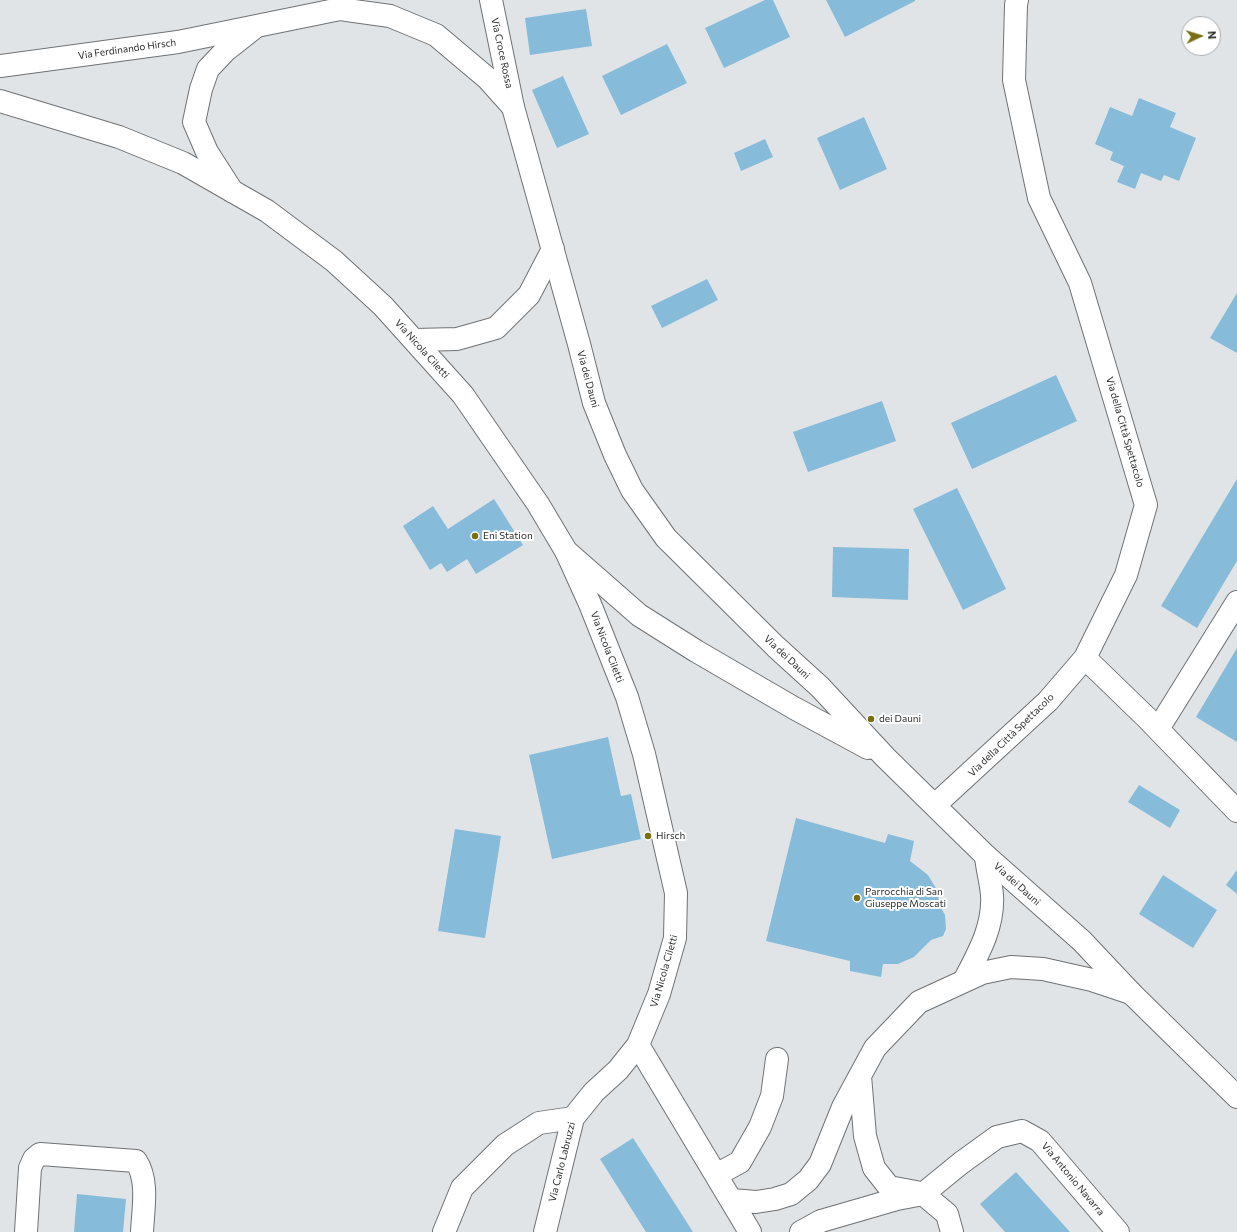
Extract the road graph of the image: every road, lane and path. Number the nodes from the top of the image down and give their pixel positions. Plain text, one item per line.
1 (491, 0) edge
2 (1017, 0) edge
3 (347, 4) edge
4 (254, 28) junction
5 (0, 66) edge
6 (0, 102) edge
7 (513, 107) junction
8 (232, 191) junction
9 (553, 249) junction
10 (415, 340) junction
11 (566, 550) junction
12 (1237, 602) edge
13 (1084, 658) junction
14 (1158, 729) junction
15 (885, 757) junction
16 (935, 805) junction
17 (1237, 811) edge
18 (986, 856) junction
19 (964, 981) junction
20 (1131, 993) junction
21 (638, 1045) junction
22 (777, 1059) dead end
23 (860, 1076) junction
24 (1237, 1096) edge
25 (572, 1118) junction
26 (716, 1175) junction
27 (923, 1194) junction
28 (731, 1200) junction
29 (26, 1232) edge
30 (142, 1232) edge
31 (444, 1232) edge
32 (545, 1232) edge
33 (750, 1232) edge
34 (801, 1232) edge
35 (952, 1232) edge
36 (1118, 1232) edge

1 - 7 street, Via Croce Rossa
2 - 13 street, Via della Città Spettacolo
3 - 4 street, Via Ferdinando Hirsch
3 - 7 street
4 - 5 street, Via Ferdinando Hirsch
4 - 8 street
6 - 8 street
7 - 9 street, Via dei Dauni
8 - 10 street, Via Nicola Ciletti
9 - 10 street
9 - 15 street, Via dei Dauni
10 - 11 street, Via Nicola Ciletti
11 - 15 street, Via Nicola Ciletti
11 - 21 street, Via Nicola Ciletti
12 - 14 street
13 - 14 street
13 - 16 street, Via della Città Spettacolo
14 - 17 street
15 - 16 street, Via dei Dauni
16 - 18 street, Via dei Dauni
18 - 19 street
18 - 20 street, Via dei Dauni
19 - 20 street
19 - 23 street
20 - 24 street, Via dei Dauni
21 - 25 street, Via Carlo Labruzzi
21 - 26 street
22 - 26 street
23 - 27 street
23 - 28 street
25 - 31 street
25 - 32 street, Via Carlo Labruzzi
26 - 28 street
27 - 34 street, Via Antonio Navarra
27 - 35 street
27 - 36 street, Via Antonio Navarra
28 - 33 street
29 - 30 street

